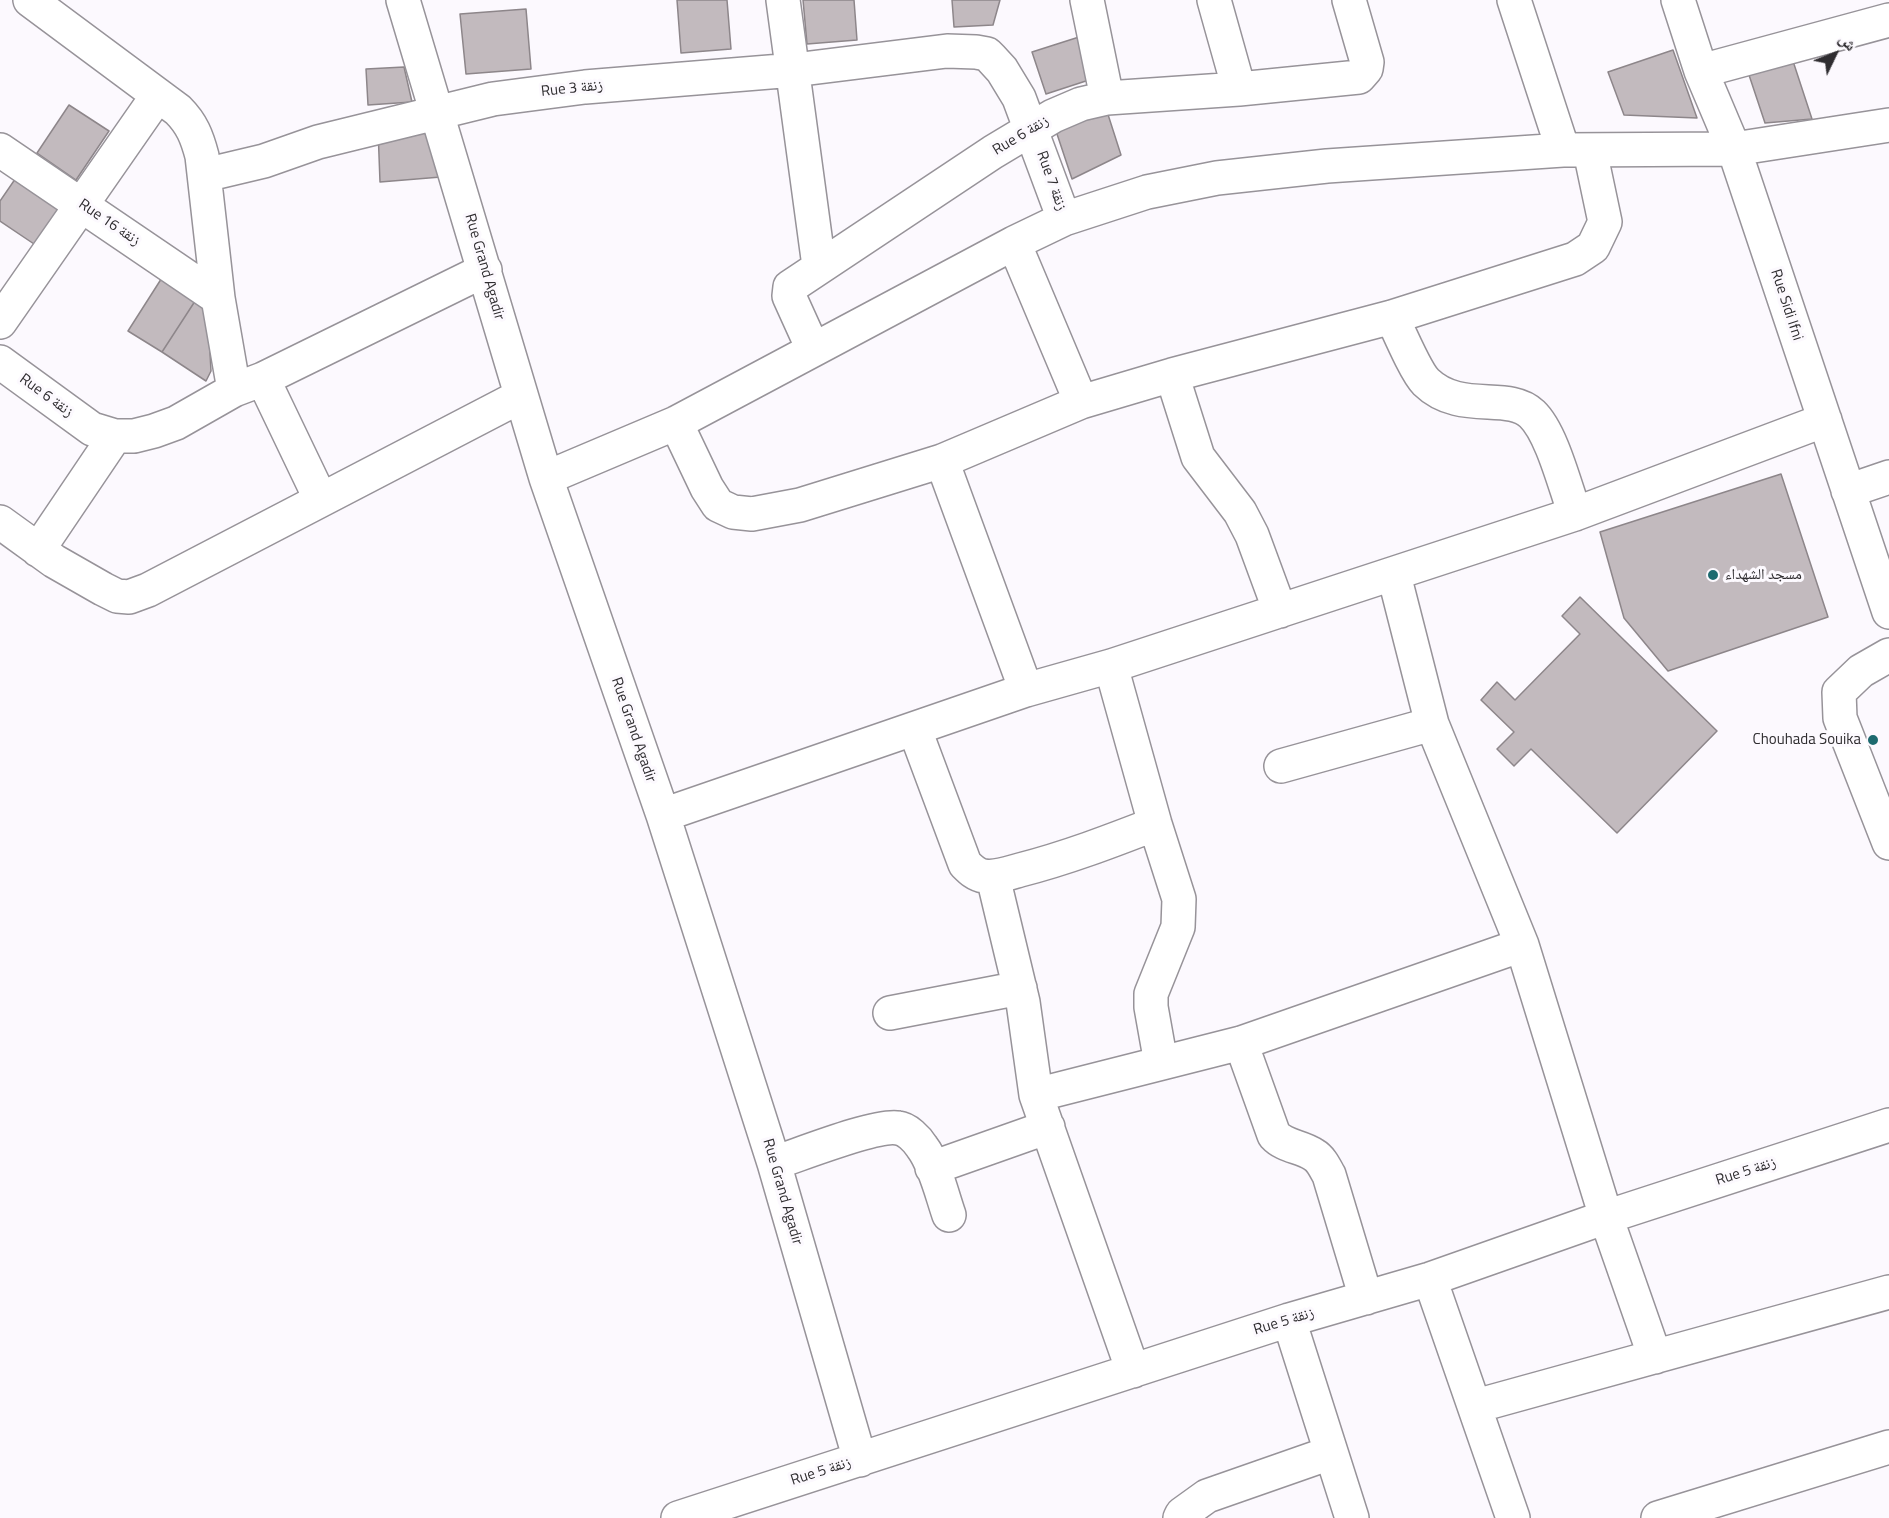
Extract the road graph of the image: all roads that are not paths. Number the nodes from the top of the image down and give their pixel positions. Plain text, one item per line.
1 (403, 0) edge
2 (783, 0) edge
3 (1087, 0) edge
4 (1214, 0) edge
5 (1350, 0) edge
6 (1514, 0) edge
7 (1678, 0) edge
8 (42, 1) edge
9 (1889, 20) edge
10 (947, 51) joint
11 (794, 70) junction
12 (1701, 71) junction
13 (1239, 89) junction
14 (158, 94) junction
15 (1107, 98) junction
16 (438, 113) junction
17 (1889, 125) edge
18 (1032, 129) junction
19 (1734, 149) junction
20 (0, 150) edge
21 (1576, 150) junction
22 (205, 176) junction
23 (82, 204) junction
24 (1065, 219) junction
25 (1014, 243) junction
26 (819, 266) junction
27 (485, 270) junction
28 (218, 298) junction
29 (1392, 317) junction
30 (0, 322) edge
31 (813, 349) junction
32 (0, 362) edge
33 (1172, 375) junction
34 (248, 384) junction
35 (521, 396) junction
36 (1081, 402) junction
37 (1825, 420) junction
38 (676, 423) junction
39 (104, 433) junction
40 (942, 461) junction
41 (1889, 477) edge
42 (546, 478) junction
43 (1848, 491) junction
44 (321, 500) junction
45 (1575, 514) junction
46 (0, 522) edge
47 (38, 550) junction
48 (1394, 574) junction
49 (1280, 611) junction
50 (1889, 612) edge
51 (1889, 655) edge
52 (1111, 666) junction
53 (1026, 690) junction
54 (1432, 724) junction
55 (915, 730) junction
56 (1281, 766) dead end
57 (663, 815) junction
58 (1155, 824) junction
59 (1889, 843) edge
60 (993, 877) junction
61 (1522, 945) junction
62 (1020, 988) junction
63 (890, 1012) dead end
64 (1241, 1043) junction
65 (1161, 1063) junction
66 (1036, 1095) junction
67 (1889, 1125) edge
68 (1048, 1127) junction
69 (774, 1162) junction
70 (932, 1168) junction
71 (949, 1215) dead end
72 (1606, 1217) junction
73 (1430, 1279) junction
74 (1889, 1292) edge
75 (1366, 1298) junction
76 (1289, 1320) junction
77 (1655, 1357) junction
78 (1132, 1371) junction
79 (1476, 1406) junction
80 (1889, 1447) edge
81 (1330, 1453) junction
82 (860, 1460) junction
83 (678, 1518) edge
84 (1180, 1518) edge
85 (1352, 1518) edge
86 (1513, 1518) edge
87 (1658, 1518) edge

1 - 16 street, Rue Grand Agadir
2 - 11 street
3 - 15 street
4 - 13 street
5 - 13 street, Rue 6 زنقة
6 - 21 street
7 - 12 street, Rue Sidi Ifni
8 - 14 street
9 - 12 street
10 - 11 street, Rue 3 زنقة
10 - 18 street, Rue 7 زنقة
11 - 16 street, Rue 3 زنقة
11 - 26 street
12 - 19 street, Rue Sidi Ifni
13 - 15 street, Rue 6 زنقة
14 - 22 street
14 - 23 street
15 - 18 street, Rue 6 زنقة
16 - 22 street, Rue 3 زنقة
16 - 27 street, Rue Grand Agadir
17 - 19 street
18 - 24 street, Rue 7 زنقة
18 - 26 street, Rue 6 زنقة
19 - 21 street
19 - 37 street, Rue Sidi Ifni
20 - 23 street, Rue 16 زنقة
21 - 24 street
21 - 29 street
22 - 28 street
23 - 28 street, Rue 16 زنقة
23 - 30 street
24 - 25 street
25 - 31 street
25 - 36 street
26 - 31 street, Rue 6 زنقة
27 - 34 street
27 - 35 street, Rue Grand Agadir
28 - 34 street
29 - 33 street
29 - 45 street
31 - 38 street
32 - 39 street, Rue 6 زنقة
33 - 36 street
33 - 49 street
34 - 39 street
34 - 44 street
35 - 42 street, Rue Grand Agadir
35 - 44 street
36 - 40 street
37 - 43 street, Rue Sidi Ifni
37 - 45 street
38 - 40 street
38 - 42 street
39 - 47 street
40 - 53 street
41 - 43 street
42 - 57 street, Rue Grand Agadir
43 - 50 street, Rue Sidi Ifni
44 - 47 street
45 - 48 street
46 - 47 street
48 - 49 street
48 - 54 street
49 - 52 street
51 - 59 street
52 - 53 street
52 - 58 street
53 - 55 street
54 - 56 street
54 - 61 street
55 - 57 street
55 - 60 street
57 - 69 street, Rue Grand Agadir
58 - 60 street
58 - 65 street
60 - 62 street
61 - 64 street
61 - 72 street
62 - 63 street
62 - 66 street
64 - 65 street
64 - 75 street
65 - 66 street
66 - 68 street
67 - 72 street, Rue 5 زنقة
68 - 70 street
68 - 78 street
69 - 70 street
69 - 82 street, Rue Grand Agadir
70 - 71 street
72 - 73 street, Rue 5 زنقة
72 - 77 street
73 - 75 street, Rue 5 زنقة
73 - 79 street
74 - 77 street
75 - 76 street, Rue 5 زنقة
76 - 78 street, Rue 5 زنقة
76 - 81 street
77 - 79 street
78 - 82 street, Rue 5 زنقة
79 - 86 street
80 - 87 street
81 - 84 street
81 - 85 street
82 - 83 street, Rue 5 زنقة

